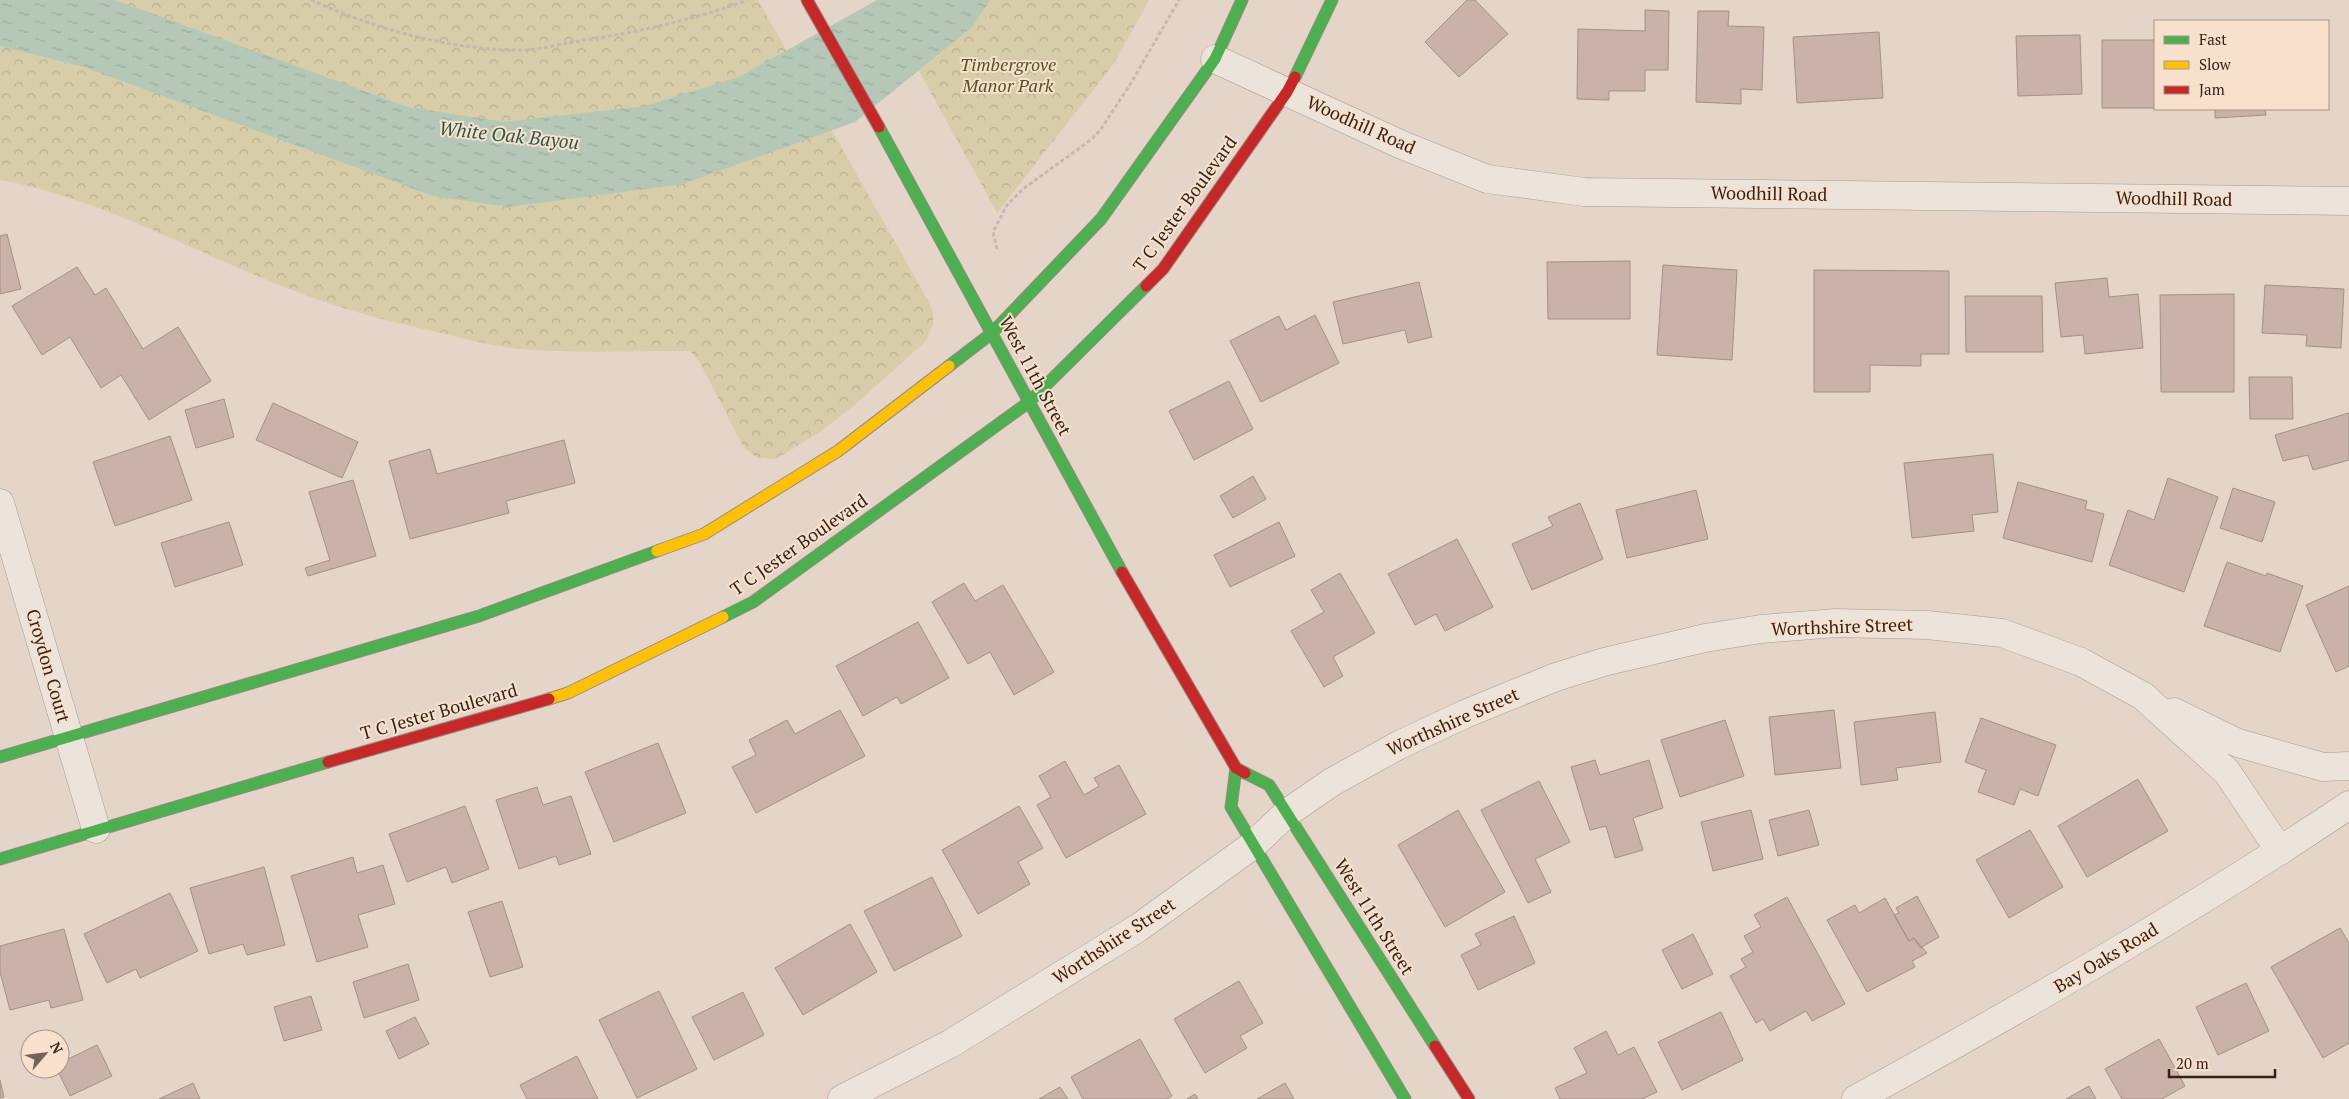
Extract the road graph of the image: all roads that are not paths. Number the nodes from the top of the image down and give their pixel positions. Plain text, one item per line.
1 (807, 0) edge
2 (1242, 0) edge
3 (1332, 0) edge
4 (1215, 59) junction
5 (1287, 92) junction
6 (2349, 201) edge
7 (992, 332) junction
8 (1029, 402) junction
9 (0, 503) edge
10 (2143, 696) junction
11 (69, 738) junction
12 (0, 757) edge
13 (2349, 766) edge
14 (1236, 768) junction
15 (2349, 805) edge
16 (1287, 813) junction
17 (96, 829) junction
18 (1253, 845) junction
19 (2280, 852) junction
20 (0, 859) edge
21 (842, 1099) edge
22 (1405, 1099) edge
23 (1469, 1099) edge
24 (1856, 1099) edge

1 - 7 main road, West 11th Street
2 - 4 main road
3 - 5 main road, T C Jester Boulevard
4 - 5 street, Woodhill Road
4 - 7 main road
5 - 6 street, Woodhill Road
5 - 8 main road, T C Jester Boulevard
7 - 8 main road, West 11th Street
7 - 11 main road
8 - 14 main road, West 11th Street
8 - 17 main road, T C Jester Boulevard
9 - 11 street, Croydon Court
10 - 13 street, Worthshire Street
10 - 16 street, Worthshire Street
10 - 19 street, Worthshire Street
11 - 12 main road
11 - 17 street, Croydon Court
14 - 16 main road, West 11th Street
14 - 18 main road
15 - 19 street, Bay Oaks Road
16 - 18 street, Worthshire Street
16 - 23 main road, West 11th Street
17 - 20 main road, T C Jester Boulevard
18 - 21 street, Worthshire Street
18 - 22 main road
19 - 24 street, Bay Oaks Road

